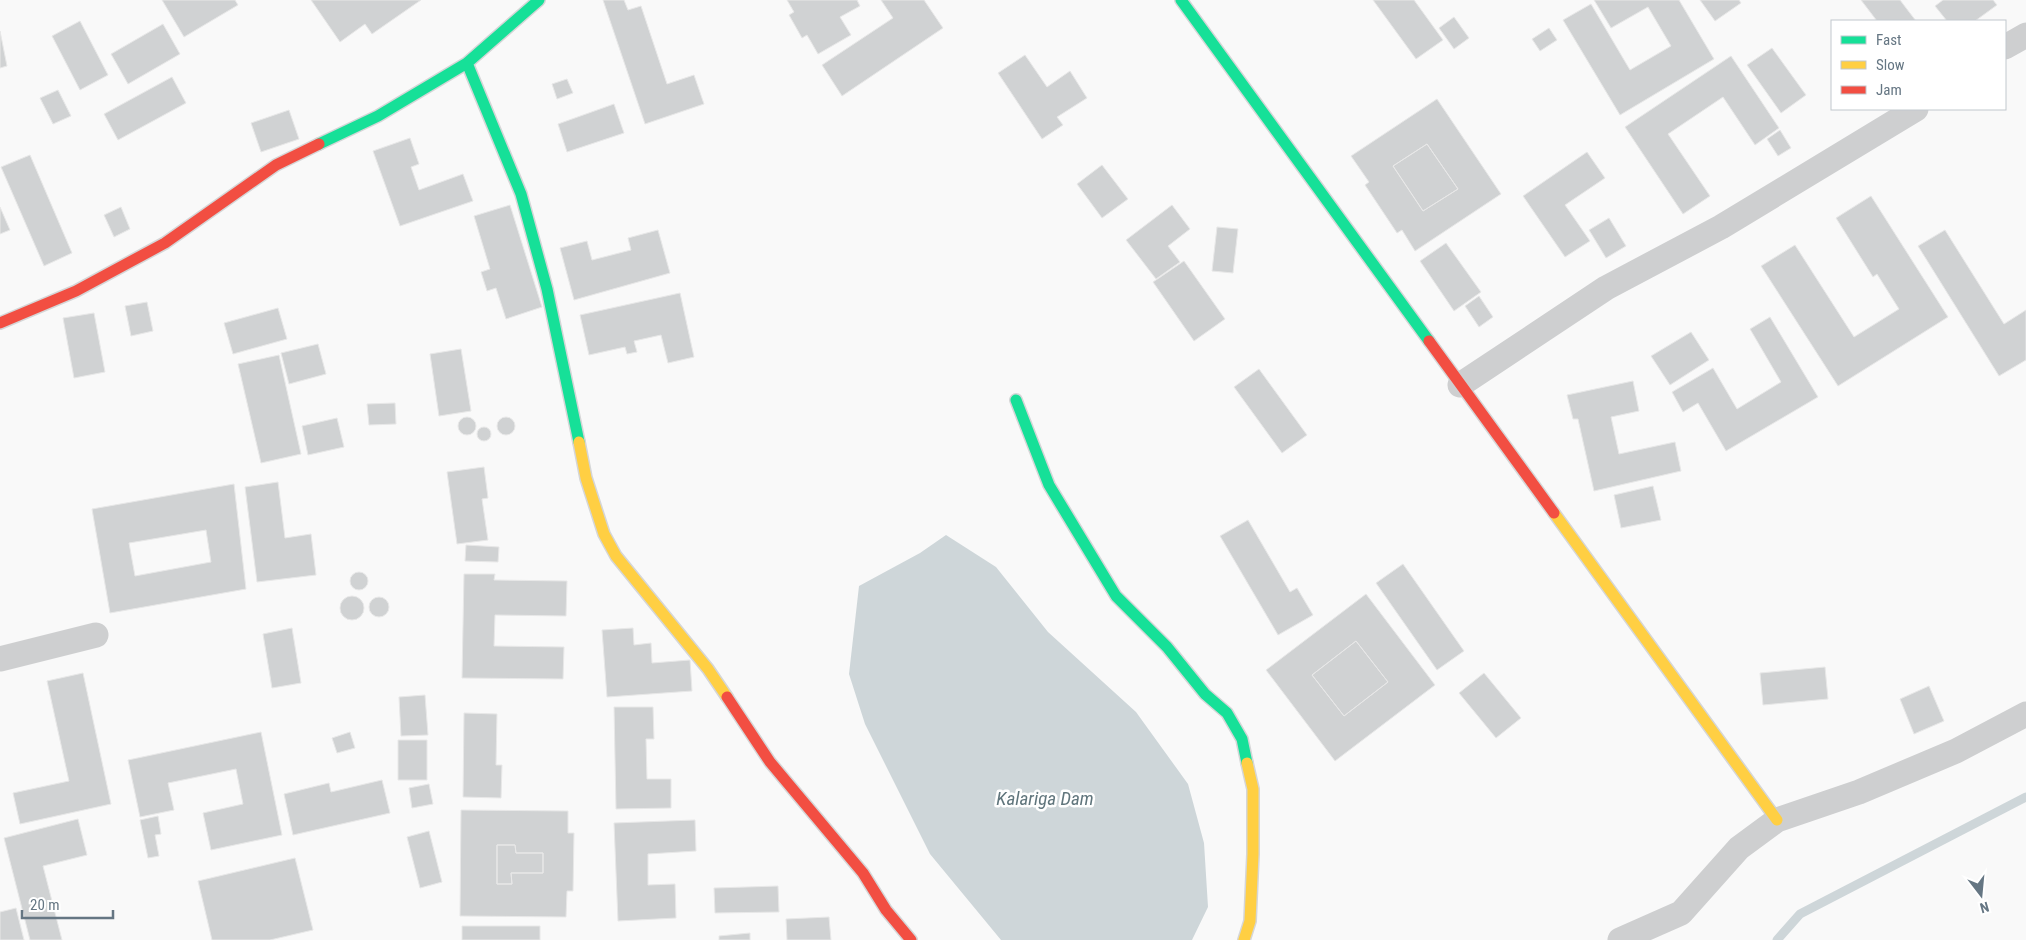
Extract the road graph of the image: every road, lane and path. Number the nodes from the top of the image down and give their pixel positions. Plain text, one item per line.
1 (539, 0) edge
2 (1181, 0) edge
3 (2026, 35) edge
4 (2006, 46) edge
5 (467, 63) junction
6 (1914, 110) edge
7 (0, 323) edge
8 (1460, 385) junction
9 (1016, 400) dead end
10 (96, 635) dead end
11 (0, 659) edge
12 (2026, 714) edge
13 (1777, 820) junction
14 (911, 940) edge
15 (1244, 940) edge
16 (1620, 940) edge

1 - 5 street
2 - 8 street
3 - 4 street
5 - 7 street
5 - 14 street
6 - 8 street
8 - 13 street
9 - 15 street
10 - 11 street
12 - 13 street
13 - 16 street

